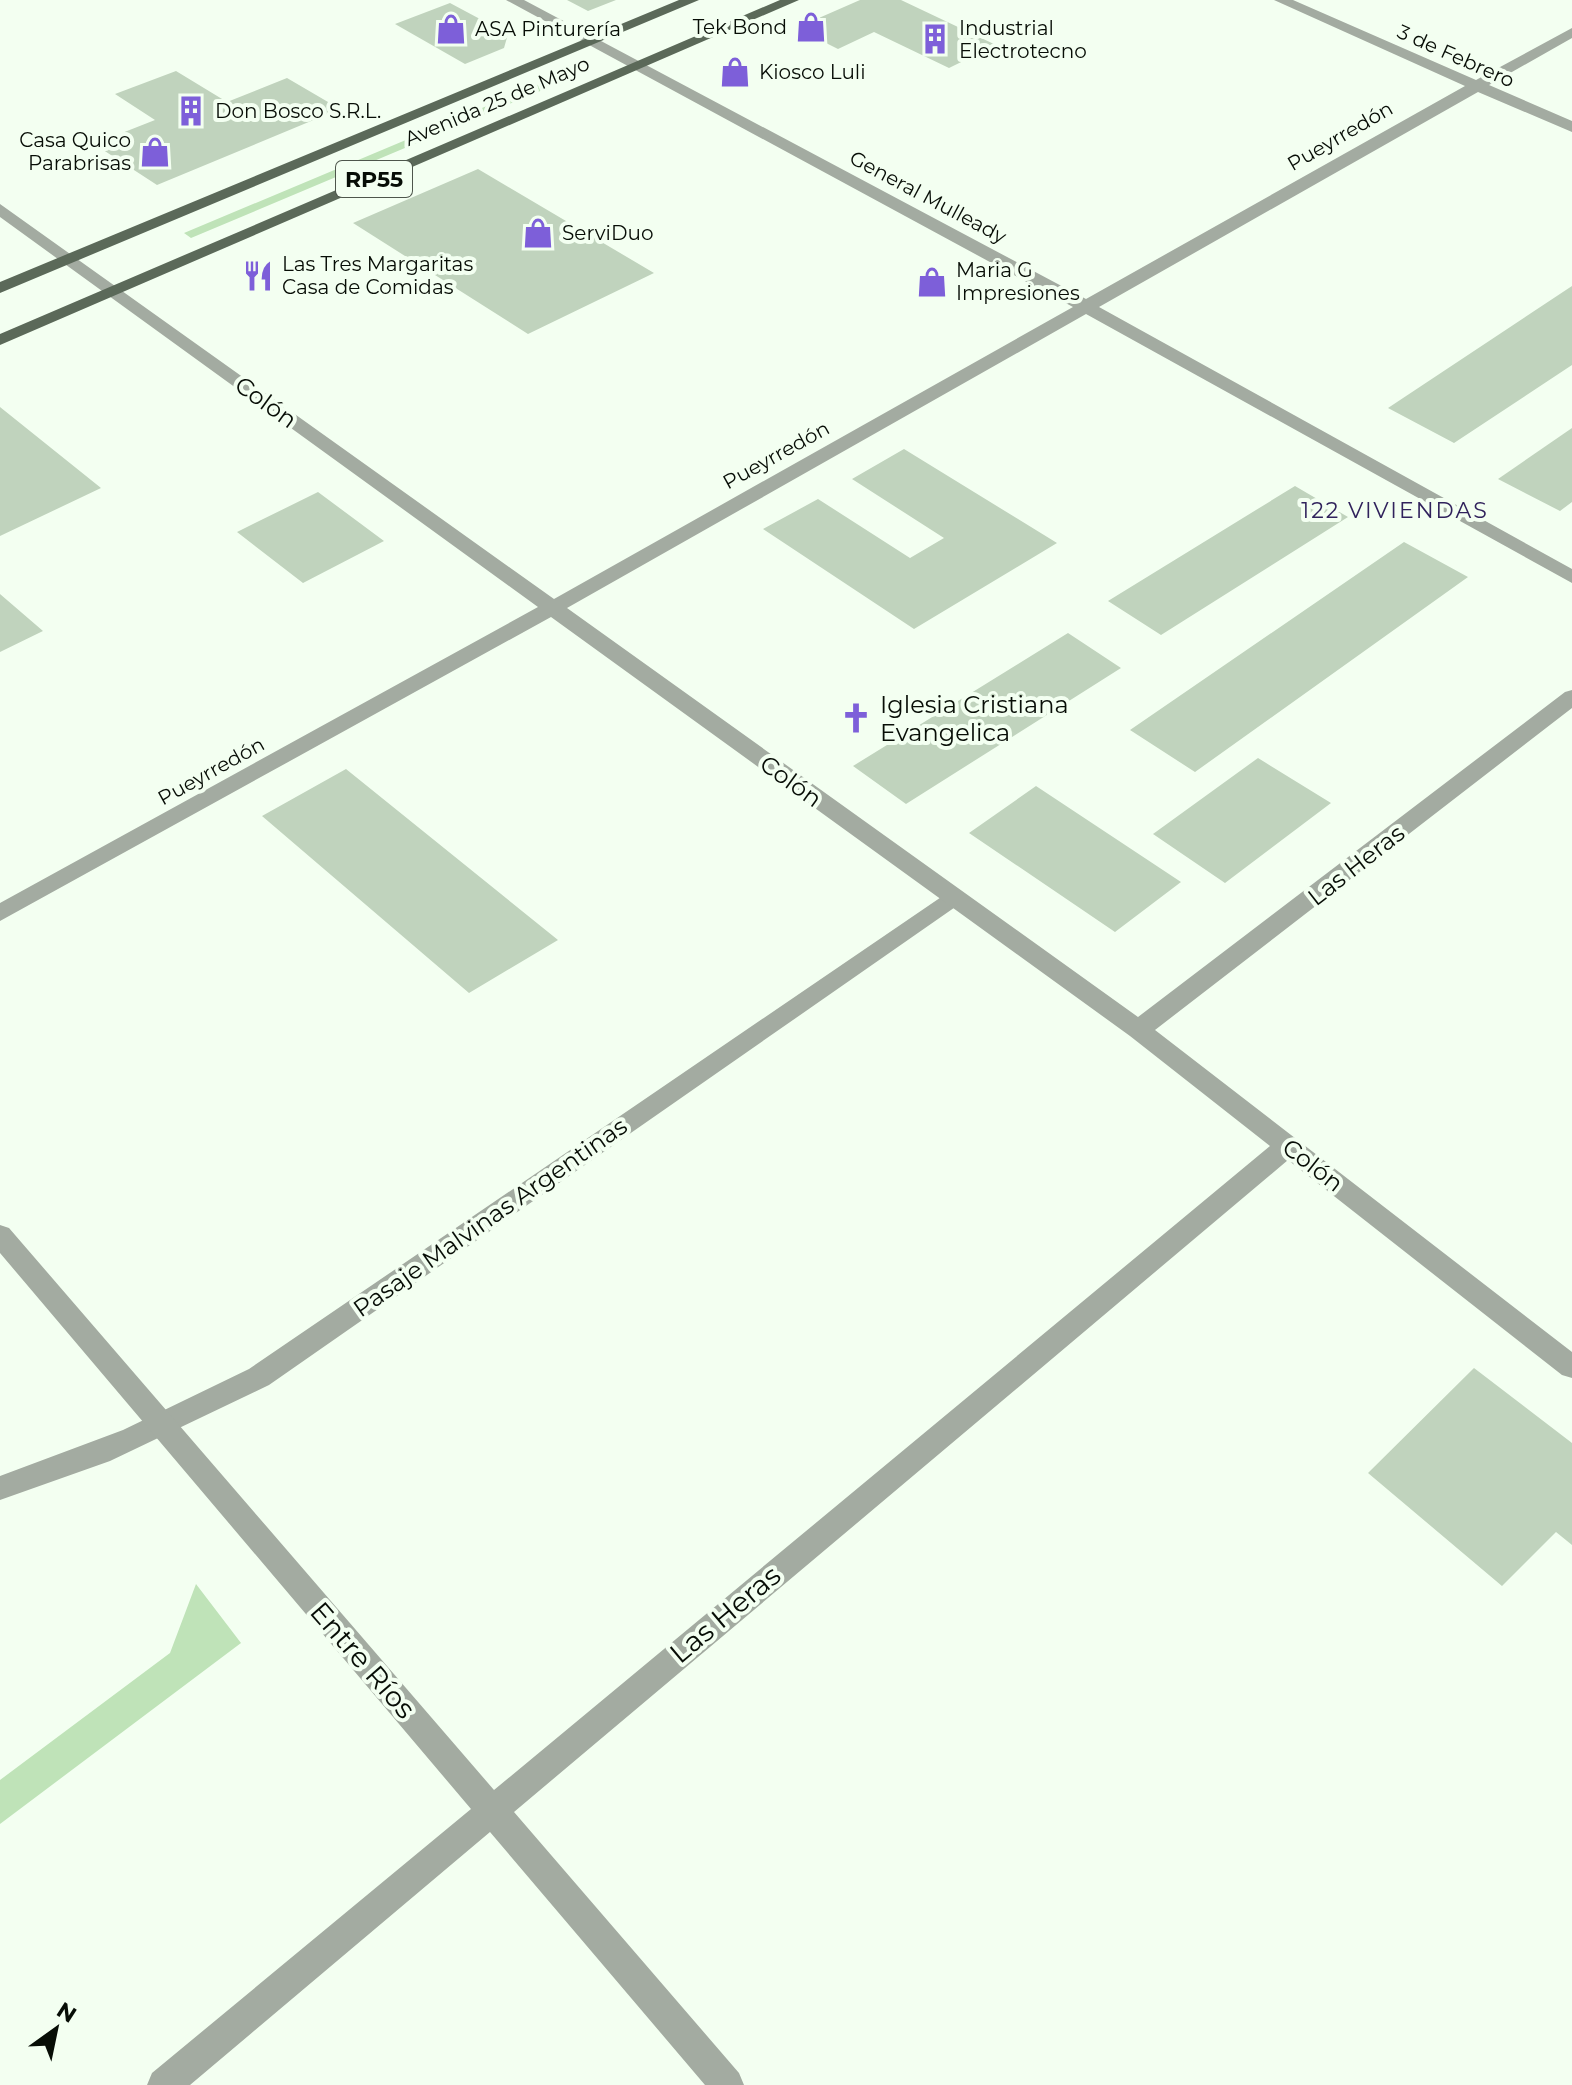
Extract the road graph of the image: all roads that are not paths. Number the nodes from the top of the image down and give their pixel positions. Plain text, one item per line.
1 (513, 0) edge
2 (692, 0) edge
3 (792, 0) edge
4 (1281, 0) edge
5 (1572, 32) edge
6 (592, 42) junction
7 (636, 66) junction
8 (1474, 86) junction
9 (1572, 127) edge
10 (0, 209) edge
11 (70, 259) junction
12 (0, 288) edge
13 (112, 291) junction
14 (1085, 306) junction
15 (0, 340) edge
16 (1572, 577) edge
17 (552, 608) junction
18 (1572, 697) edge
19 (953, 897) junction
20 (0, 913) edge
21 (1138, 1030) junction
22 (1287, 1146) junction
23 (0, 1235) edge
24 (1572, 1367) edge
25 (161, 1427) junction
26 (0, 1488) edge
27 (491, 1808) junction
28 (164, 2085) edge
29 (727, 2085) edge

1 - 6 street, General Mulleady
2 - 6 main road, Avenida 25 de Mayo / RP55
3 - 7 main road, Avenida 25 de Mayo / RP55
4 - 8 street, 3 de Febrero
5 - 8 street, Pueyrredón
6 - 7 street, General Mulleady
6 - 11 main road, Avenida 25 de Mayo / RP55
7 - 13 main road, Avenida 25 de Mayo / RP55
7 - 14 street, General Mulleady
8 - 9 street, 3 de Febrero
8 - 14 street, Pueyrredón
10 - 11 street, Colón
11 - 12 main road, Avenida 25 de Mayo / RP55
11 - 13 street, Colón
13 - 15 main road, Avenida 25 de Mayo / RP55
13 - 17 street, Colón
14 - 16 street, General Mulleady
14 - 17 street, Pueyrredón
17 - 19 street, Colón
17 - 20 street, Pueyrredón
18 - 21 street, Las Heras
19 - 21 street, Colón
19 - 25 street, Pasaje Malvinas Argentinas
21 - 22 street, Colón
22 - 24 street, Colón
22 - 27 street, Las Heras
23 - 25 street, Entre Ríos
25 - 26 street, Pasaje Malvinas Argentinas
25 - 27 street, Entre Ríos
27 - 28 street, Las Heras
27 - 29 street, Entre Ríos

